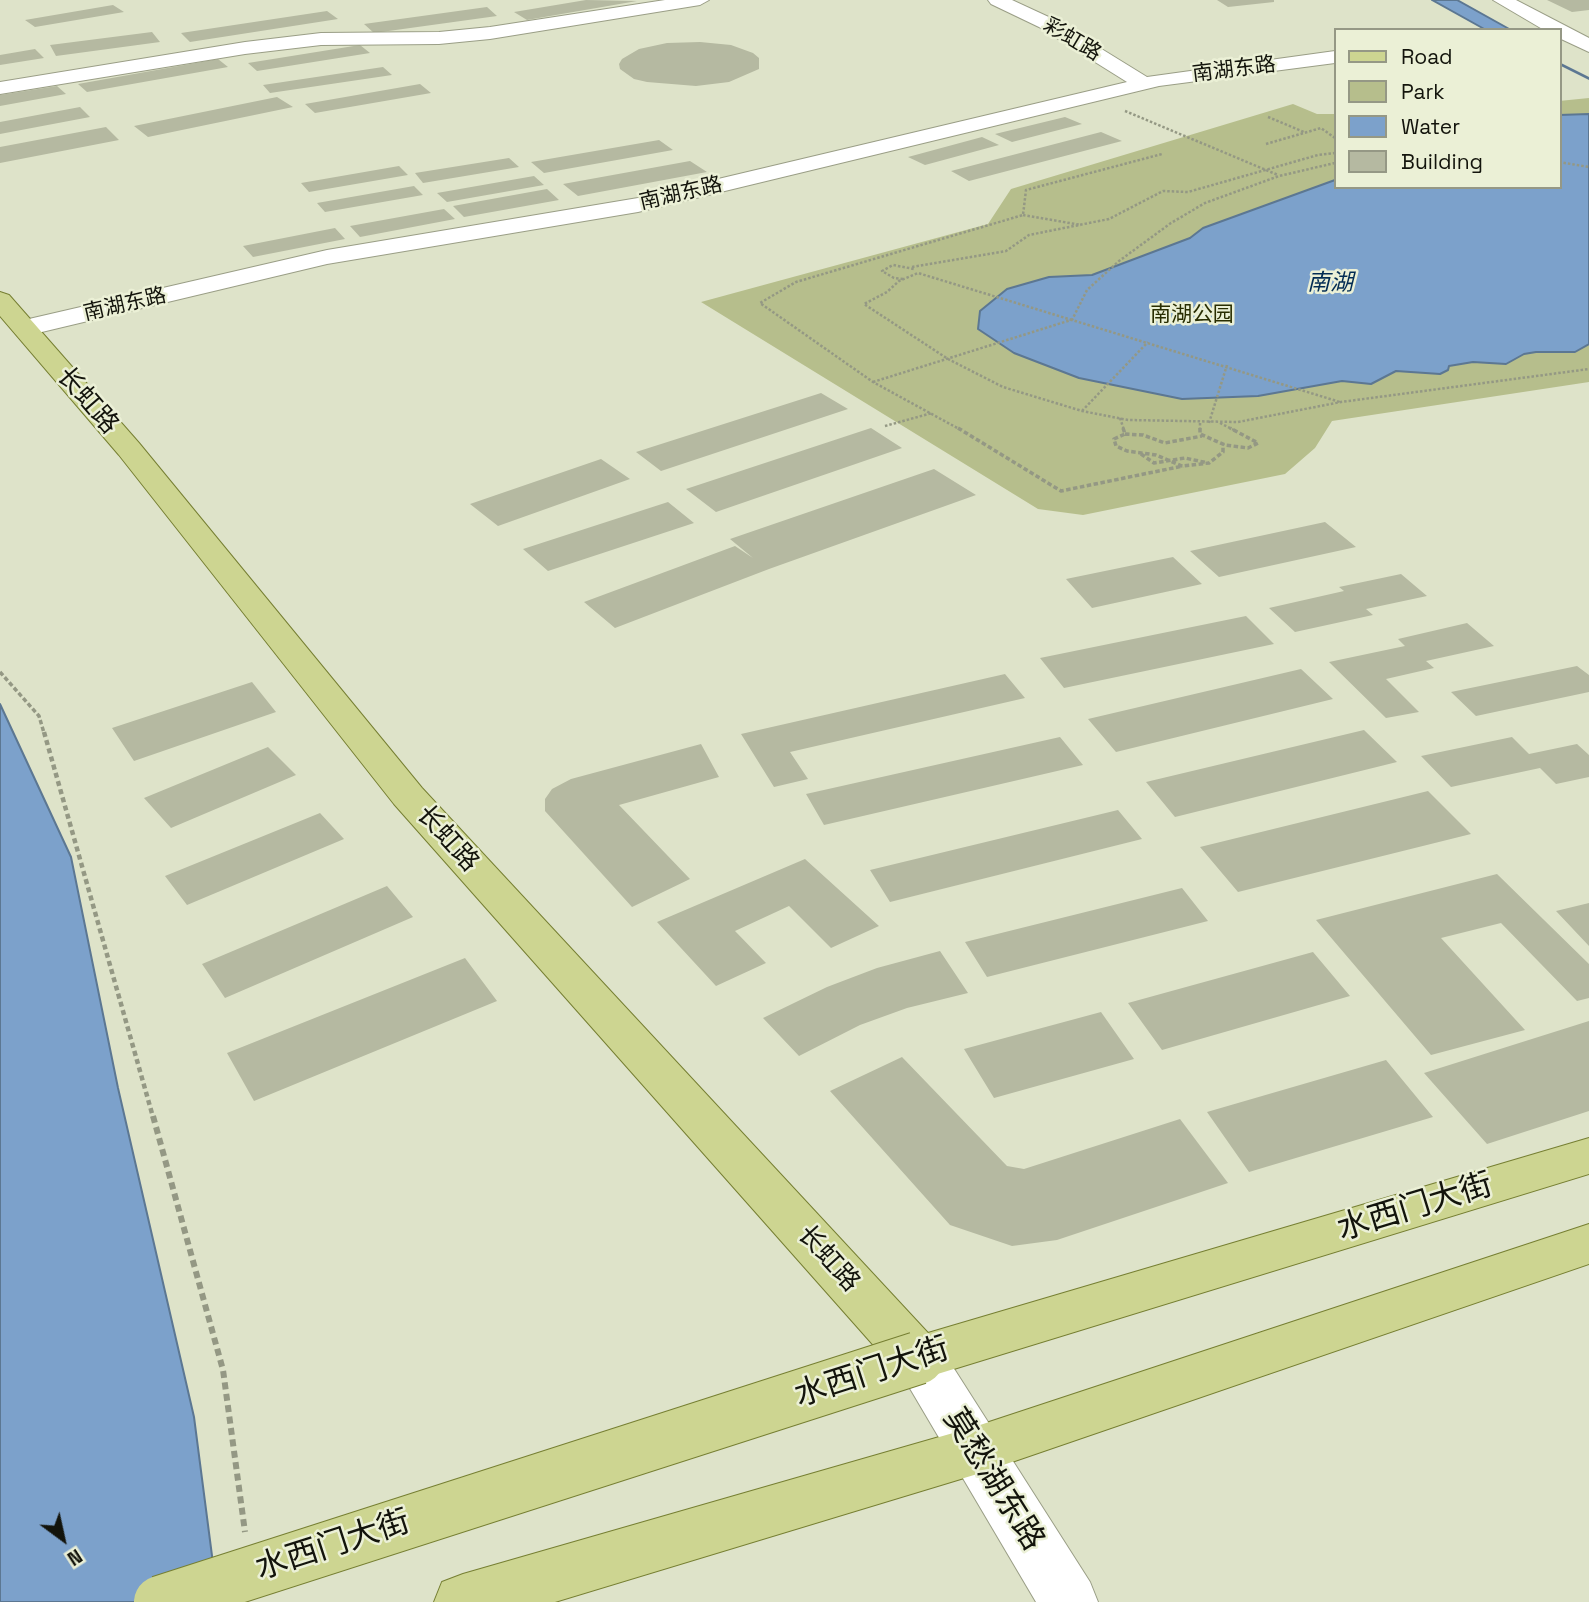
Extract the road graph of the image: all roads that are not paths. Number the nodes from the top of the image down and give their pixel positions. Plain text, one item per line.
1 (700, 0) edge
2 (997, 0) edge
3 (1502, 0) edge
4 (1554, 28) edge
5 (1589, 29) edge
6 (1561, 31) edge
7 (1561, 32) edge
8 (1589, 46) edge
9 (1334, 57) edge
10 (1145, 84) junction
11 (0, 88) edge
12 (12, 314) edge
13 (1589, 1156) edge
14 (1589, 1244) edge
15 (918, 1358) junction
16 (974, 1451) junction
17 (160, 1602) edge
18 (463, 1602) edge
19 (1069, 1602) edge

1 - 11 street
2 - 10 street, 彩虹路
3 - 4 street
5 - 6 street
7 - 8 street
9 - 10 street, 南湖东路
10 - 12 street, 南湖东路
12 - 15 main road, 长虹路
13 - 15 main road, 水西门大街
14 - 16 main road
15 - 16 street, 莫愁湖东路
15 - 17 main road, 水西门大街, bridge
16 - 18 main road
16 - 19 street, 莫愁湖东路

